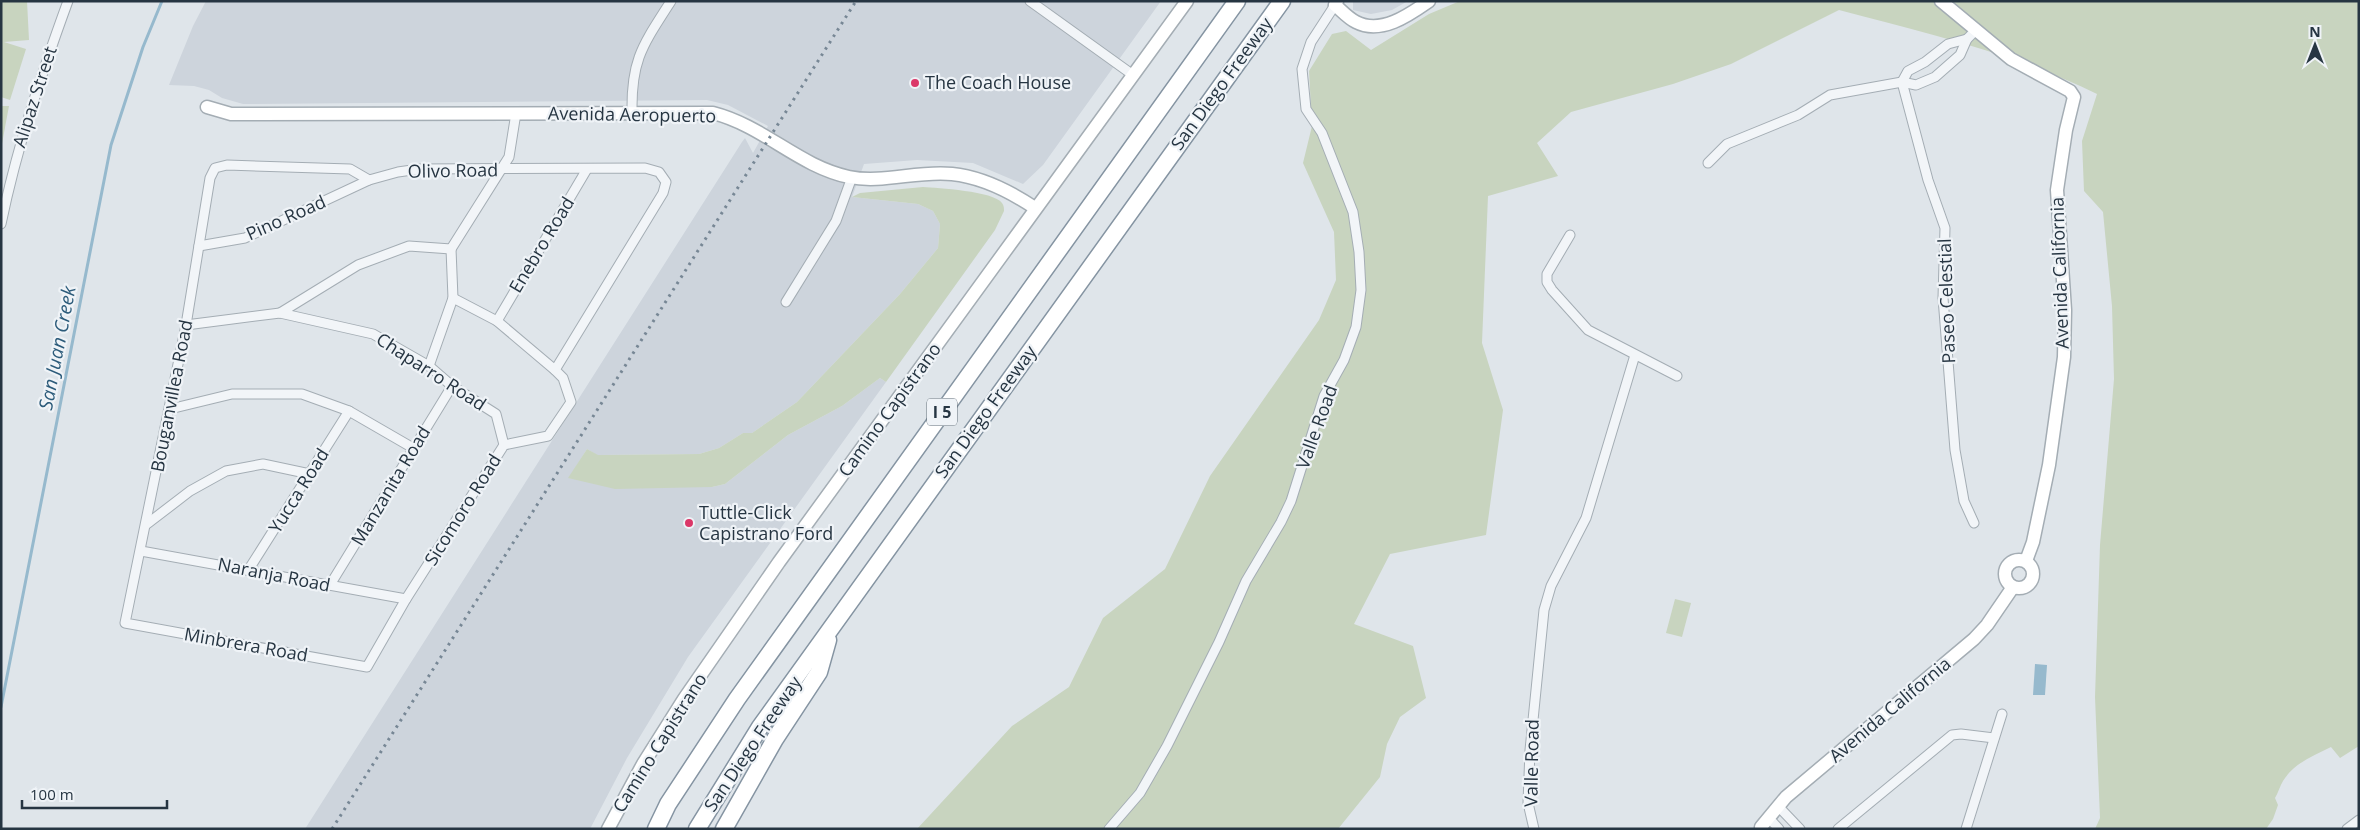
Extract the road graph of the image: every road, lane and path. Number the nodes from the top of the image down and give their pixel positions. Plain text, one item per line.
1 (68, 1) edge
2 (672, 1) edge
3 (1030, 1) edge
4 (1187, 1) edge
5 (1237, 1) edge
6 (1282, 1) edge
7 (1429, 1) edge
8 (1941, 1) edge
9 (1336, 3) edge
10 (1971, 34) junction
11 (1925, 62) junction
12 (1133, 75) junction
13 (1935, 77) junction
14 (1902, 82) junction
15 (207, 107) dead end
16 (516, 113) junction
17 (632, 113) junction
18 (1708, 163) dead end
19 (587, 169) junction
20 (501, 170) junction
21 (852, 178) junction
22 (369, 180) junction
23 (1036, 208) junction
24 (1, 224) edge
25 (1570, 235) dead end
26 (199, 246) junction
27 (450, 249) junction
28 (453, 298) junction
29 (786, 302) dead end
30 (280, 313) junction
31 (497, 322) junction
32 (186, 325) junction
33 (1634, 355) junction
34 (428, 366) junction
35 (555, 370) junction
36 (1677, 376) dead end
37 (452, 386) junction
38 (170, 409) junction
39 (349, 411) junction
40 (504, 445) junction
41 (413, 448) junction
42 (310, 474) junction
43 (1974, 523) dead end
44 (147, 524) junction
45 (141, 551) junction
46 (2026, 561) junction
47 (249, 569) junction
48 (330, 586) junction
49 (2013, 587) junction
50 (406, 599) junction
51 (125, 624) joint
52 (830, 631) junction
53 (367, 667) joint
54 (2002, 714) dead end
55 (1994, 738) junction
56 (1778, 806) junction
57 (2359, 820) edge
58 (1762, 825) edge
59 (608, 829) edge
60 (656, 829) edge
61 (697, 829) edge
62 (724, 829) edge
63 (1109, 829) edge
64 (1534, 829) edge
65 (1779, 829) edge
66 (1800, 829) edge
67 (1838, 829) edge
68 (1966, 829) edge
69 (2347, 829) edge

1 - 24 street, Alipaz Street
2 - 17 street
3 - 12 street
4 - 12 street, Camino Capistrano
5 - 60 highway, San Diego Freeway / I 5
6 - 52 highway, San Diego Freeway / I 5
7 - 9 street
8 - 10 street
9 - 63 street, Valle Road
10 - 11 street
10 - 13 street
10 - 46 street, Avenida California
11 - 13 street
11 - 14 street
12 - 23 street, Camino Capistrano
13 - 14 street
14 - 18 street
14 - 43 street, Paseo Celestial
15 - 16 street, Avenida Aeropuerto
16 - 17 street, Avenida Aeropuerto
16 - 20 street
17 - 21 street, Avenida Aeropuerto
19 - 20 street, Olivo Road
19 - 31 street, Enebro Road
19 - 35 street, Olivo Road
20 - 22 street, Olivo Road
20 - 27 street
21 - 23 street, Avenida Aeropuerto
21 - 29 street
22 - 26 street, Pino Road
22 - 26 street, Bouganvillea Road
23 - 59 street, Camino Capistrano
25 - 33 street
26 - 32 street, Bouganvillea Road
27 - 28 street
27 - 30 street
28 - 31 street
28 - 34 street
30 - 32 street, Chaparro Road
30 - 34 street, Chaparro Road
31 - 35 street
32 - 38 street, Bouganvillea Road
33 - 36 street
33 - 64 street, Valle Road
34 - 37 street, Chaparro Road
35 - 40 street, Sicomoro Road
37 - 40 street, Chaparro Road
37 - 41 street, Manzanita Road
38 - 39 street
38 - 44 street, Bouganvillea Road
39 - 41 street
39 - 42 street, Yucca Road
40 - 50 street, Sicomoro Road
41 - 48 street, Manzanita Road
42 - 44 street
42 - 47 street, Yucca Road
44 - 45 street, Bouganvillea Road
45 - 47 street, Naranja Road
45 - 51 street, Bouganvillea Road
46 - 49 street
46 - 49 street
47 - 48 street, Naranja Road
48 - 50 street, Naranja Road
49 - 56 street, Avenida California
50 - 53 street, Sicomoro Road
51 - 53 street, Minbrera Road
52 - 61 highway, San Diego Freeway / I 5
52 - 62 highway
54 - 55 street
55 - 67 street
55 - 68 street
56 - 58 street, Avenida California
56 - 66 street
57 - 69 street
58 - 65 street

